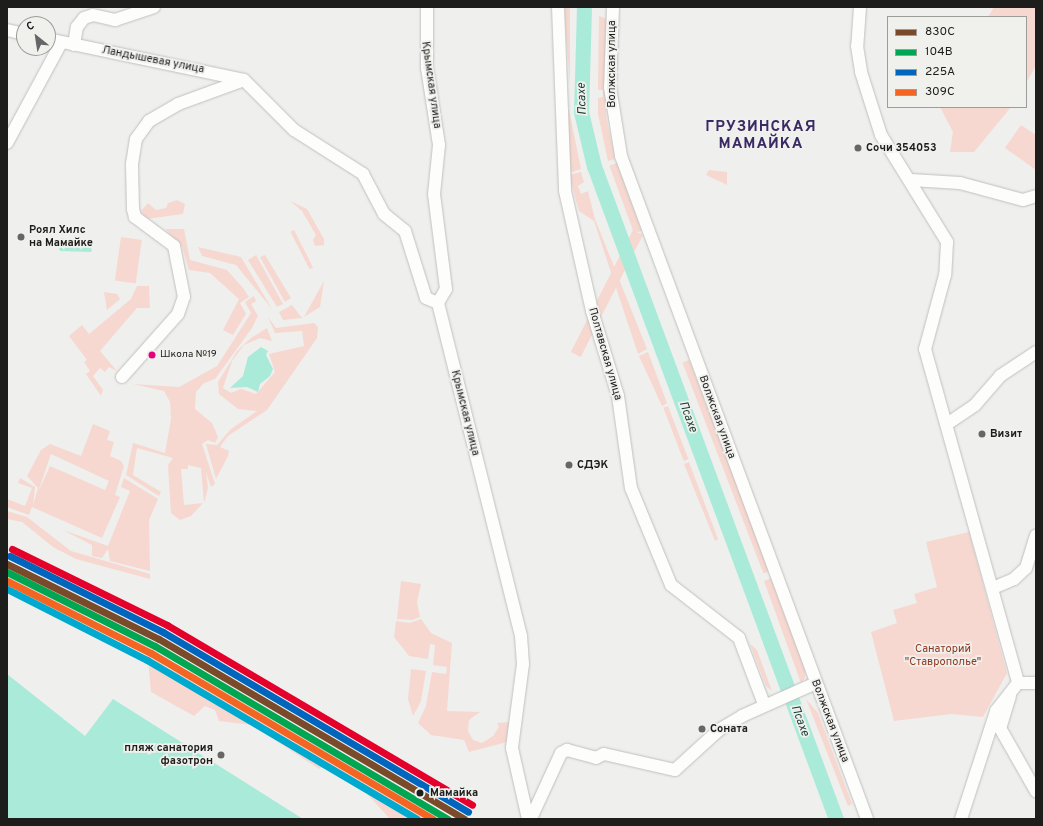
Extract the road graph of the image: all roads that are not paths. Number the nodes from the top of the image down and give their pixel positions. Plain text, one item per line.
1 (154, 7) edge
2 (427, 7) edge
3 (558, 7) edge
4 (613, 7) edge
5 (860, 7) edge
6 (56, 42) edge
7 (61, 43) junction
8 (74, 45) junction
9 (244, 80) junction
10 (7, 143) edge
11 (911, 180) junction
12 (1036, 196) edge
13 (438, 302) junction
14 (1036, 352) edge
15 (122, 377) dead end
16 (947, 424) junction
17 (1036, 536) edge
18 (993, 588) junction
19 (816, 683) junction
20 (1018, 683) junction
21 (1036, 683) edge
22 (1010, 693) junction
23 (774, 700) junction
24 (1036, 791) edge
25 (528, 818) edge
26 (867, 819) edge
27 (961, 819) edge

1 - 8 street
2 - 13 street, Крымская улица
3 - 23 street, Полтавская улица
4 - 19 street, Волжская улица
5 - 11 street
6 - 7 street, Ландышевая улица
7 - 8 street, Ландышевая улица
7 - 10 street
8 - 9 street, Ландышевая улица
9 - 13 street
9 - 15 street, Ландышевая улица
11 - 12 street
11 - 16 street
13 - 25 street, Крымская улица
14 - 16 street
16 - 18 street
17 - 18 street
18 - 20 street
19 - 23 street
19 - 26 street, Волжская улица
20 - 21 street
20 - 22 street
22 - 24 street
22 - 27 street
23 - 25 street, Крымская улица

